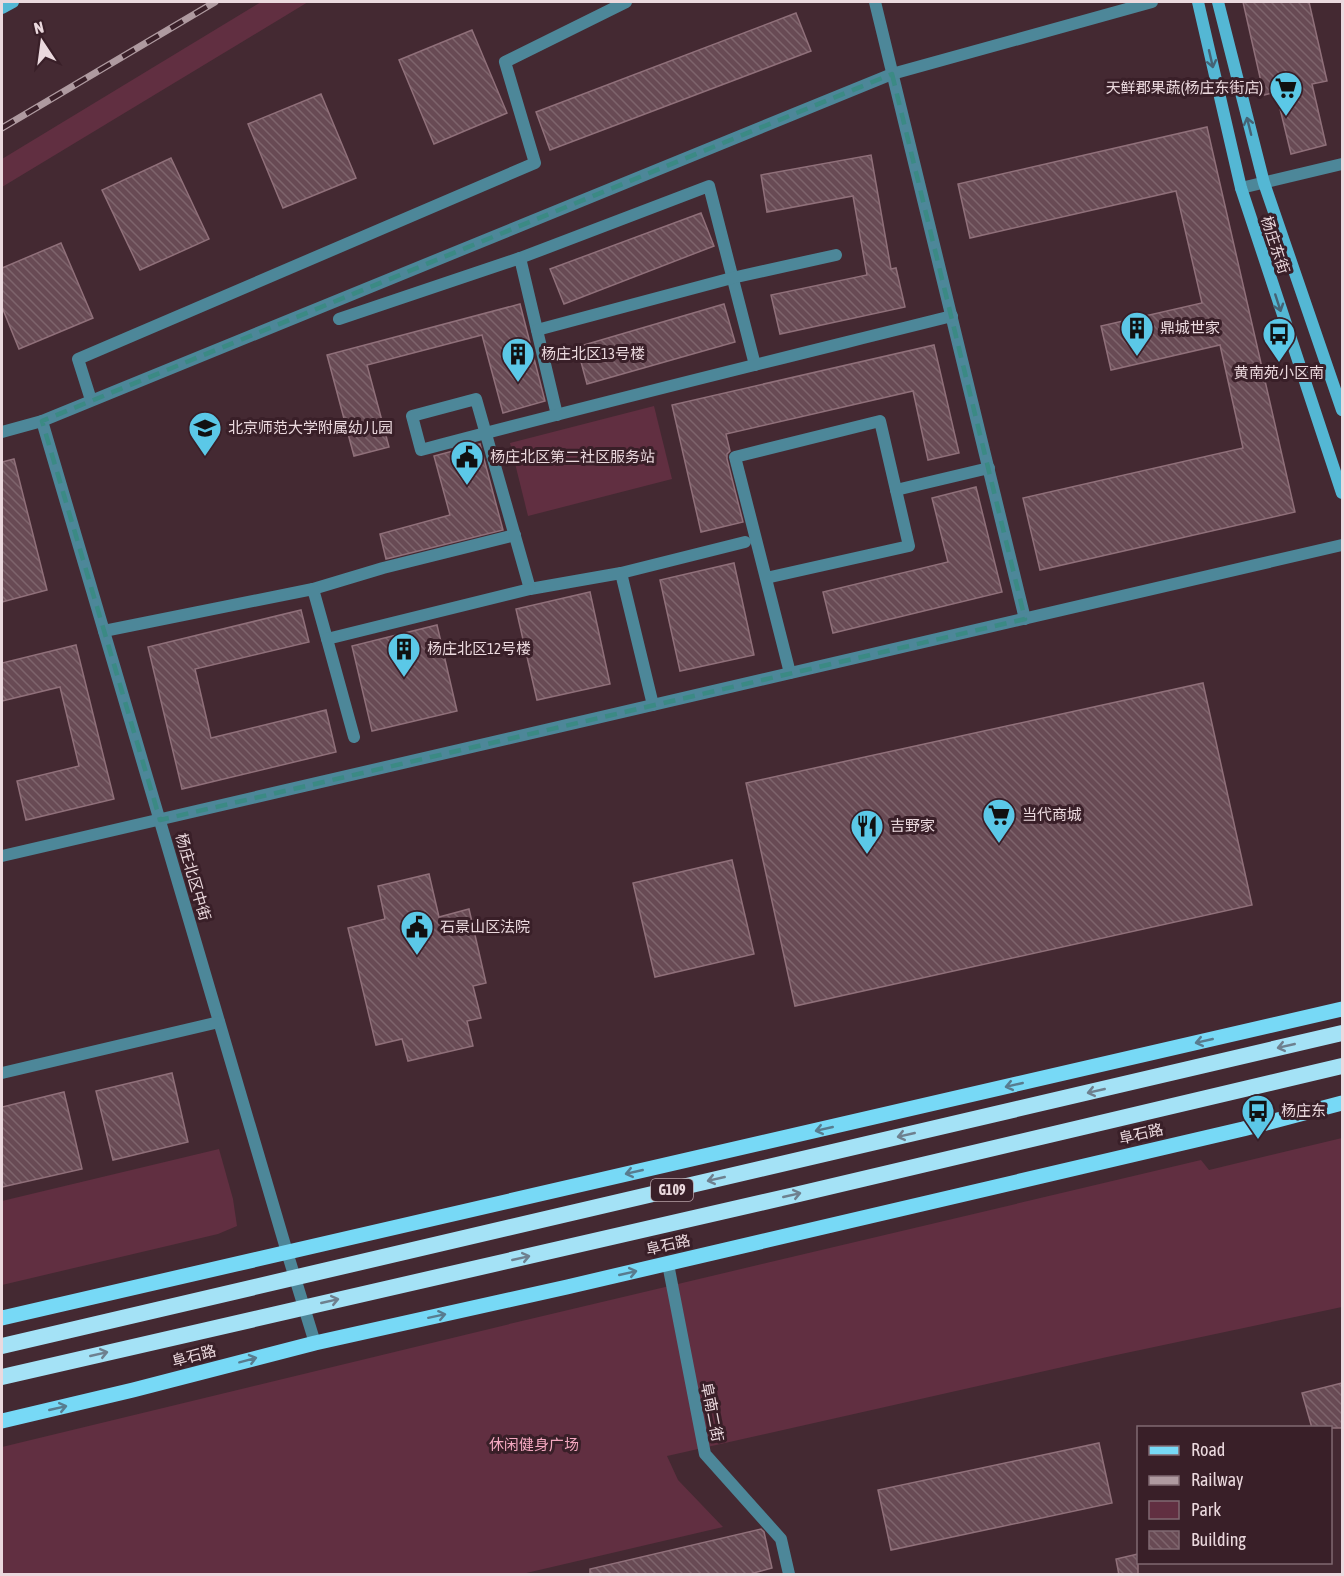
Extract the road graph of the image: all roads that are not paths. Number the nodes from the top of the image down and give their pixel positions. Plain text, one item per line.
1 (626, 2) edge
2 (875, 2) edge
3 (1152, 2) edge
4 (1198, 2) edge
5 (1218, 2) edge
6 (892, 74) junction
7 (1342, 164) edge
8 (1264, 183) junction
9 (1241, 188) junction
10 (836, 255) dead end
11 (520, 258) junction
12 (732, 278) junction
13 (952, 316) junction
14 (339, 319) dead end
15 (537, 330) junction
16 (755, 365) junction
17 (91, 400) junction
18 (1342, 410) edge
19 (557, 415) junction
20 (42, 421) junction
21 (2, 432) edge
22 (486, 433) junction
23 (988, 468) junction
24 (896, 490) junction
25 (1342, 493) edge
26 (514, 535) junction
27 (745, 542) dead end
28 (1342, 545) edge
29 (621, 573) junction
30 (766, 578) junction
31 (313, 589) junction
32 (530, 589) junction
33 (1025, 619) junction
34 (104, 631) junction
35 (327, 639) junction
36 (790, 673) junction
37 (653, 705) junction
38 (354, 737) dead end
39 (160, 819) junction
40 (2, 856) edge
41 (1342, 1009) edge
42 (219, 1022) junction
43 (1342, 1033) edge
44 (1342, 1066) edge
45 (2, 1073) edge
46 (1342, 1102) edge
47 (287, 1252) junction
48 (668, 1264) junction
49 (2, 1318) edge
50 (315, 1342) junction
51 (2, 1346) edge
52 (2, 1377) edge
53 (2, 1421) edge
54 (789, 1575) edge

1 - 17 street
2 - 6 street
3 - 6 street
4 -> 9 main road, 杨庄东街
8 -> 5 main road, 杨庄东街
6 - 13 street
6 - 17 street
7 - 8 street
8 - 9 street
8 - 18 main road, 杨庄东街
9 -> 25 main road, 杨庄东街
10 - 12 street
11 - 12 street
11 - 14 street
11 - 15 street
12 - 15 street
12 - 16 street
13 - 16 street
13 - 23 street
15 - 19 street
16 - 19 street
17 - 20 street
19 - 22 street
20 - 21 street
20 - 34 street, 杨庄北区中街
22 - 22 street
22 - 26 street
23 - 24 street
23 - 33 street
24 - 30 street
24 - 30 street
26 - 31 street
26 - 32 street
27 - 29 street
28 - 33 street
29 - 32 street
29 - 37 street
30 - 36 street
31 - 34 street
31 - 35 street
32 - 35 street
33 - 36 street
34 - 39 street, 杨庄北区中街
35 - 38 street
36 - 37 street
37 - 39 street
39 - 40 street
39 - 42 street, 杨庄北区中街
41 -> 47 main road
42 - 45 street
42 - 47 street, 杨庄北区中街
43 -> 51 highway, G109, bridge
52 -> 44 highway, 阜石路 / G109, bridge
46 - 48 main road, 阜石路
47 - 49 main road
47 - 50 street, 杨庄北区中街
50 -> 48 main road, 阜石路
48 - 54 street, 阜南二街
53 -> 50 main road, 阜石路

